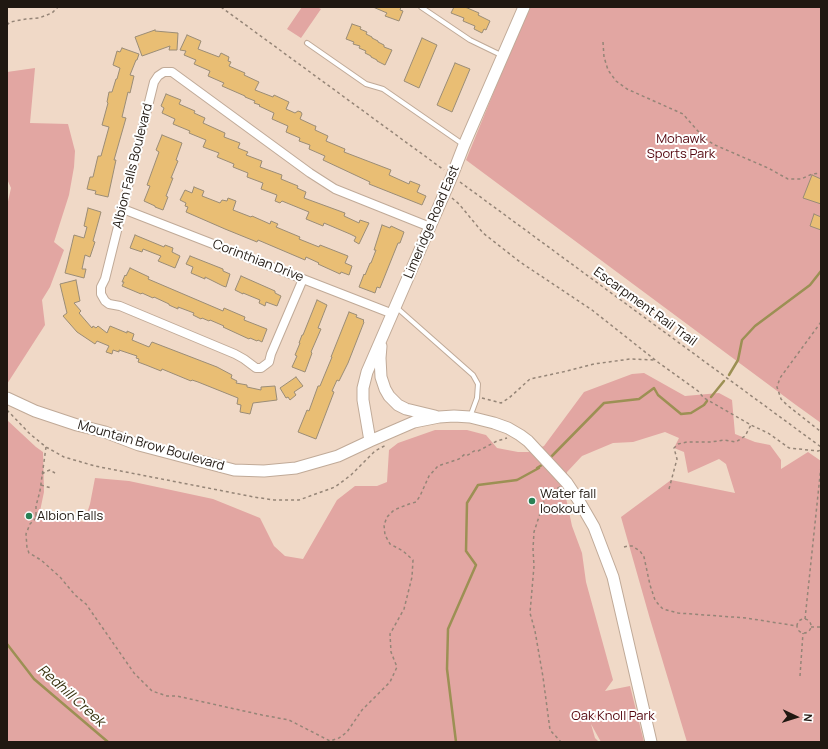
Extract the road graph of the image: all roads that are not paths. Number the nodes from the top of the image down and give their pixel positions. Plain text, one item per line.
1 (421, 7) edge
2 (524, 7) edge
3 (307, 43) dead end
4 (503, 56) junction
5 (464, 145) junction
6 (123, 209) junction
7 (430, 227) junction
8 (303, 279) junction
9 (394, 310) junction
10 (382, 339) junction
11 (7, 398) edge
12 (439, 417) junction
13 (470, 417) junction
14 (370, 441) junction
15 (651, 742) edge

1 - 4 lane
2 - 4 main road, Limeridge Road East
3 - 5 lane
4 - 5 main road, Limeridge Road East
5 - 7 main road, Limeridge Road East
6 - 7 street, Albion Falls Boulevard
6 - 8 street, Corinthian Drive
6 - 8 street, Albion Falls Boulevard
7 - 9 main road, Limeridge Road East
8 - 9 street, Corinthian Drive
9 - 10 main road, Limeridge Road East
9 - 13 lane
10 - 12 main road
10 - 14 main road, Limeridge Road East
11 - 14 main road, Mountain Brow Boulevard
12 - 13 main road, Mountain Brow Boulevard
12 - 14 main road, Mountain Brow Boulevard
13 - 15 main road, Mountain Brow Boulevard

